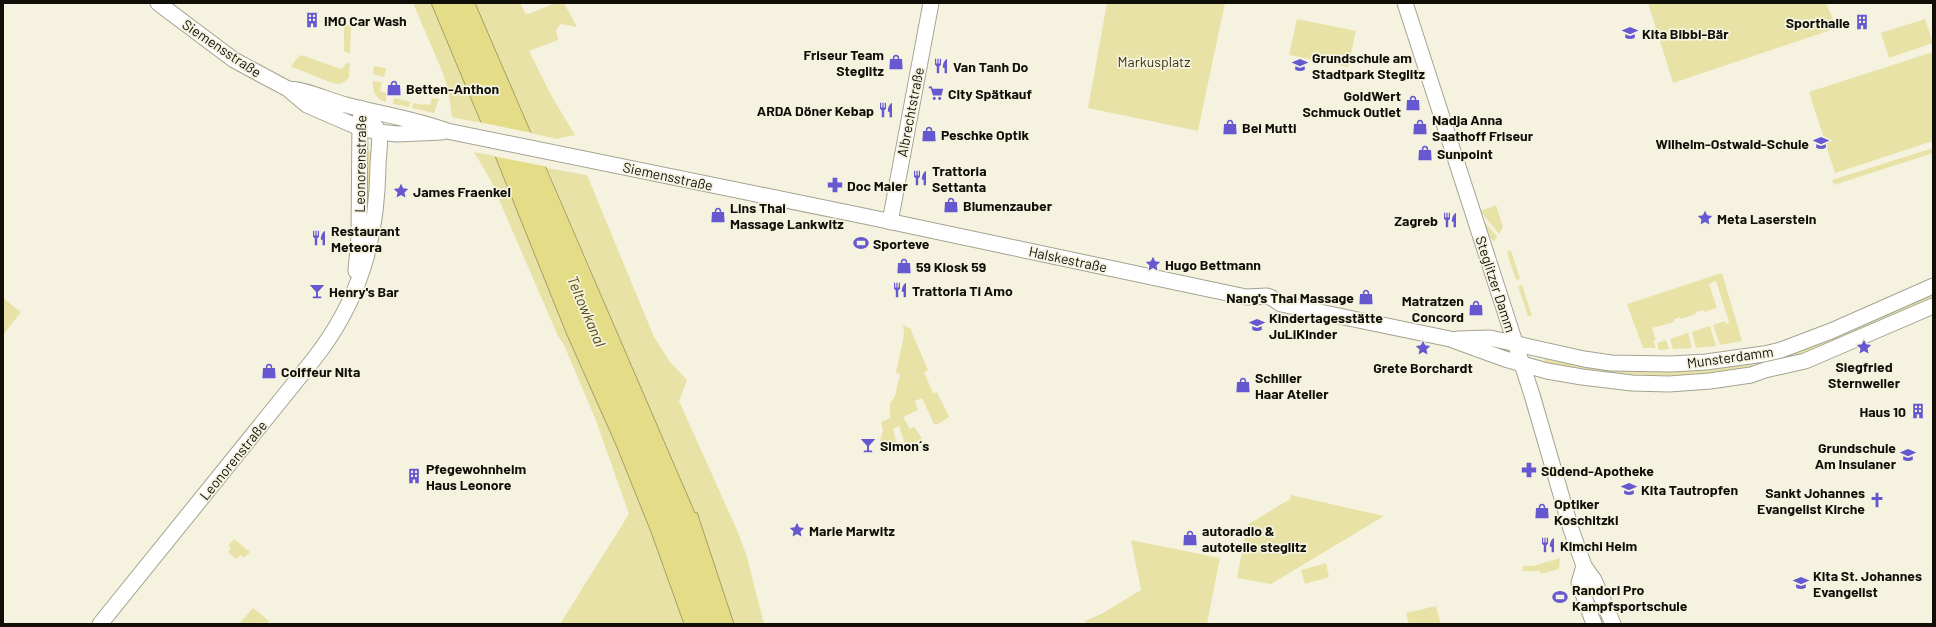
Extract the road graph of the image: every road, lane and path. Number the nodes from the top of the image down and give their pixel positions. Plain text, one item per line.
1 (158, 3) edge
2 (931, 3) edge
3 (1405, 3) edge
4 (288, 89) junction
5 (360, 108) junction
6 (360, 128) junction
7 (379, 132) junction
8 (453, 132) junction
9 (890, 222) junction
10 (1933, 286) edge
11 (354, 288) junction
12 (1933, 306) edge
13 (1453, 339) junction
14 (1515, 343) junction
15 (1522, 364) junction
16 (1584, 566) junction
17 (100, 624) edge
18 (1594, 624) edge
19 (1613, 624) edge

1 - 4 main road, Siemensstraße
2 - 9 main road, Albrechtstraße
3 - 14 main road, Steglitzer Damm
4 - 5 main road, Siemensstraße
4 - 6 main road, Siemensstraße
5 - 6 main road, Leonorenstraße
5 - 7 main road, Leonorenstraße
5 - 8 main road, Siemensstraße
6 - 7 main road, Siemensstraße
6 - 11 main road, Leonorenstraße
7 - 8 main road, Siemensstraße
7 - 11 main road, Leonorenstraße
8 - 9 main road, Siemensstraße
9 - 13 main road, Halskestraße
10 - 14 main road, Munsterdamm
11 - 17 main road, Leonorenstraße
12 - 15 main road, Munsterdamm
13 - 14 main road, Halskestraße
13 - 15 main road, Halskestraße
14 - 15 main road, Steglitzer Damm
15 - 16 main road, Steglitzer Damm
16 - 18 main road
16 - 19 main road, Steglitzer Damm

